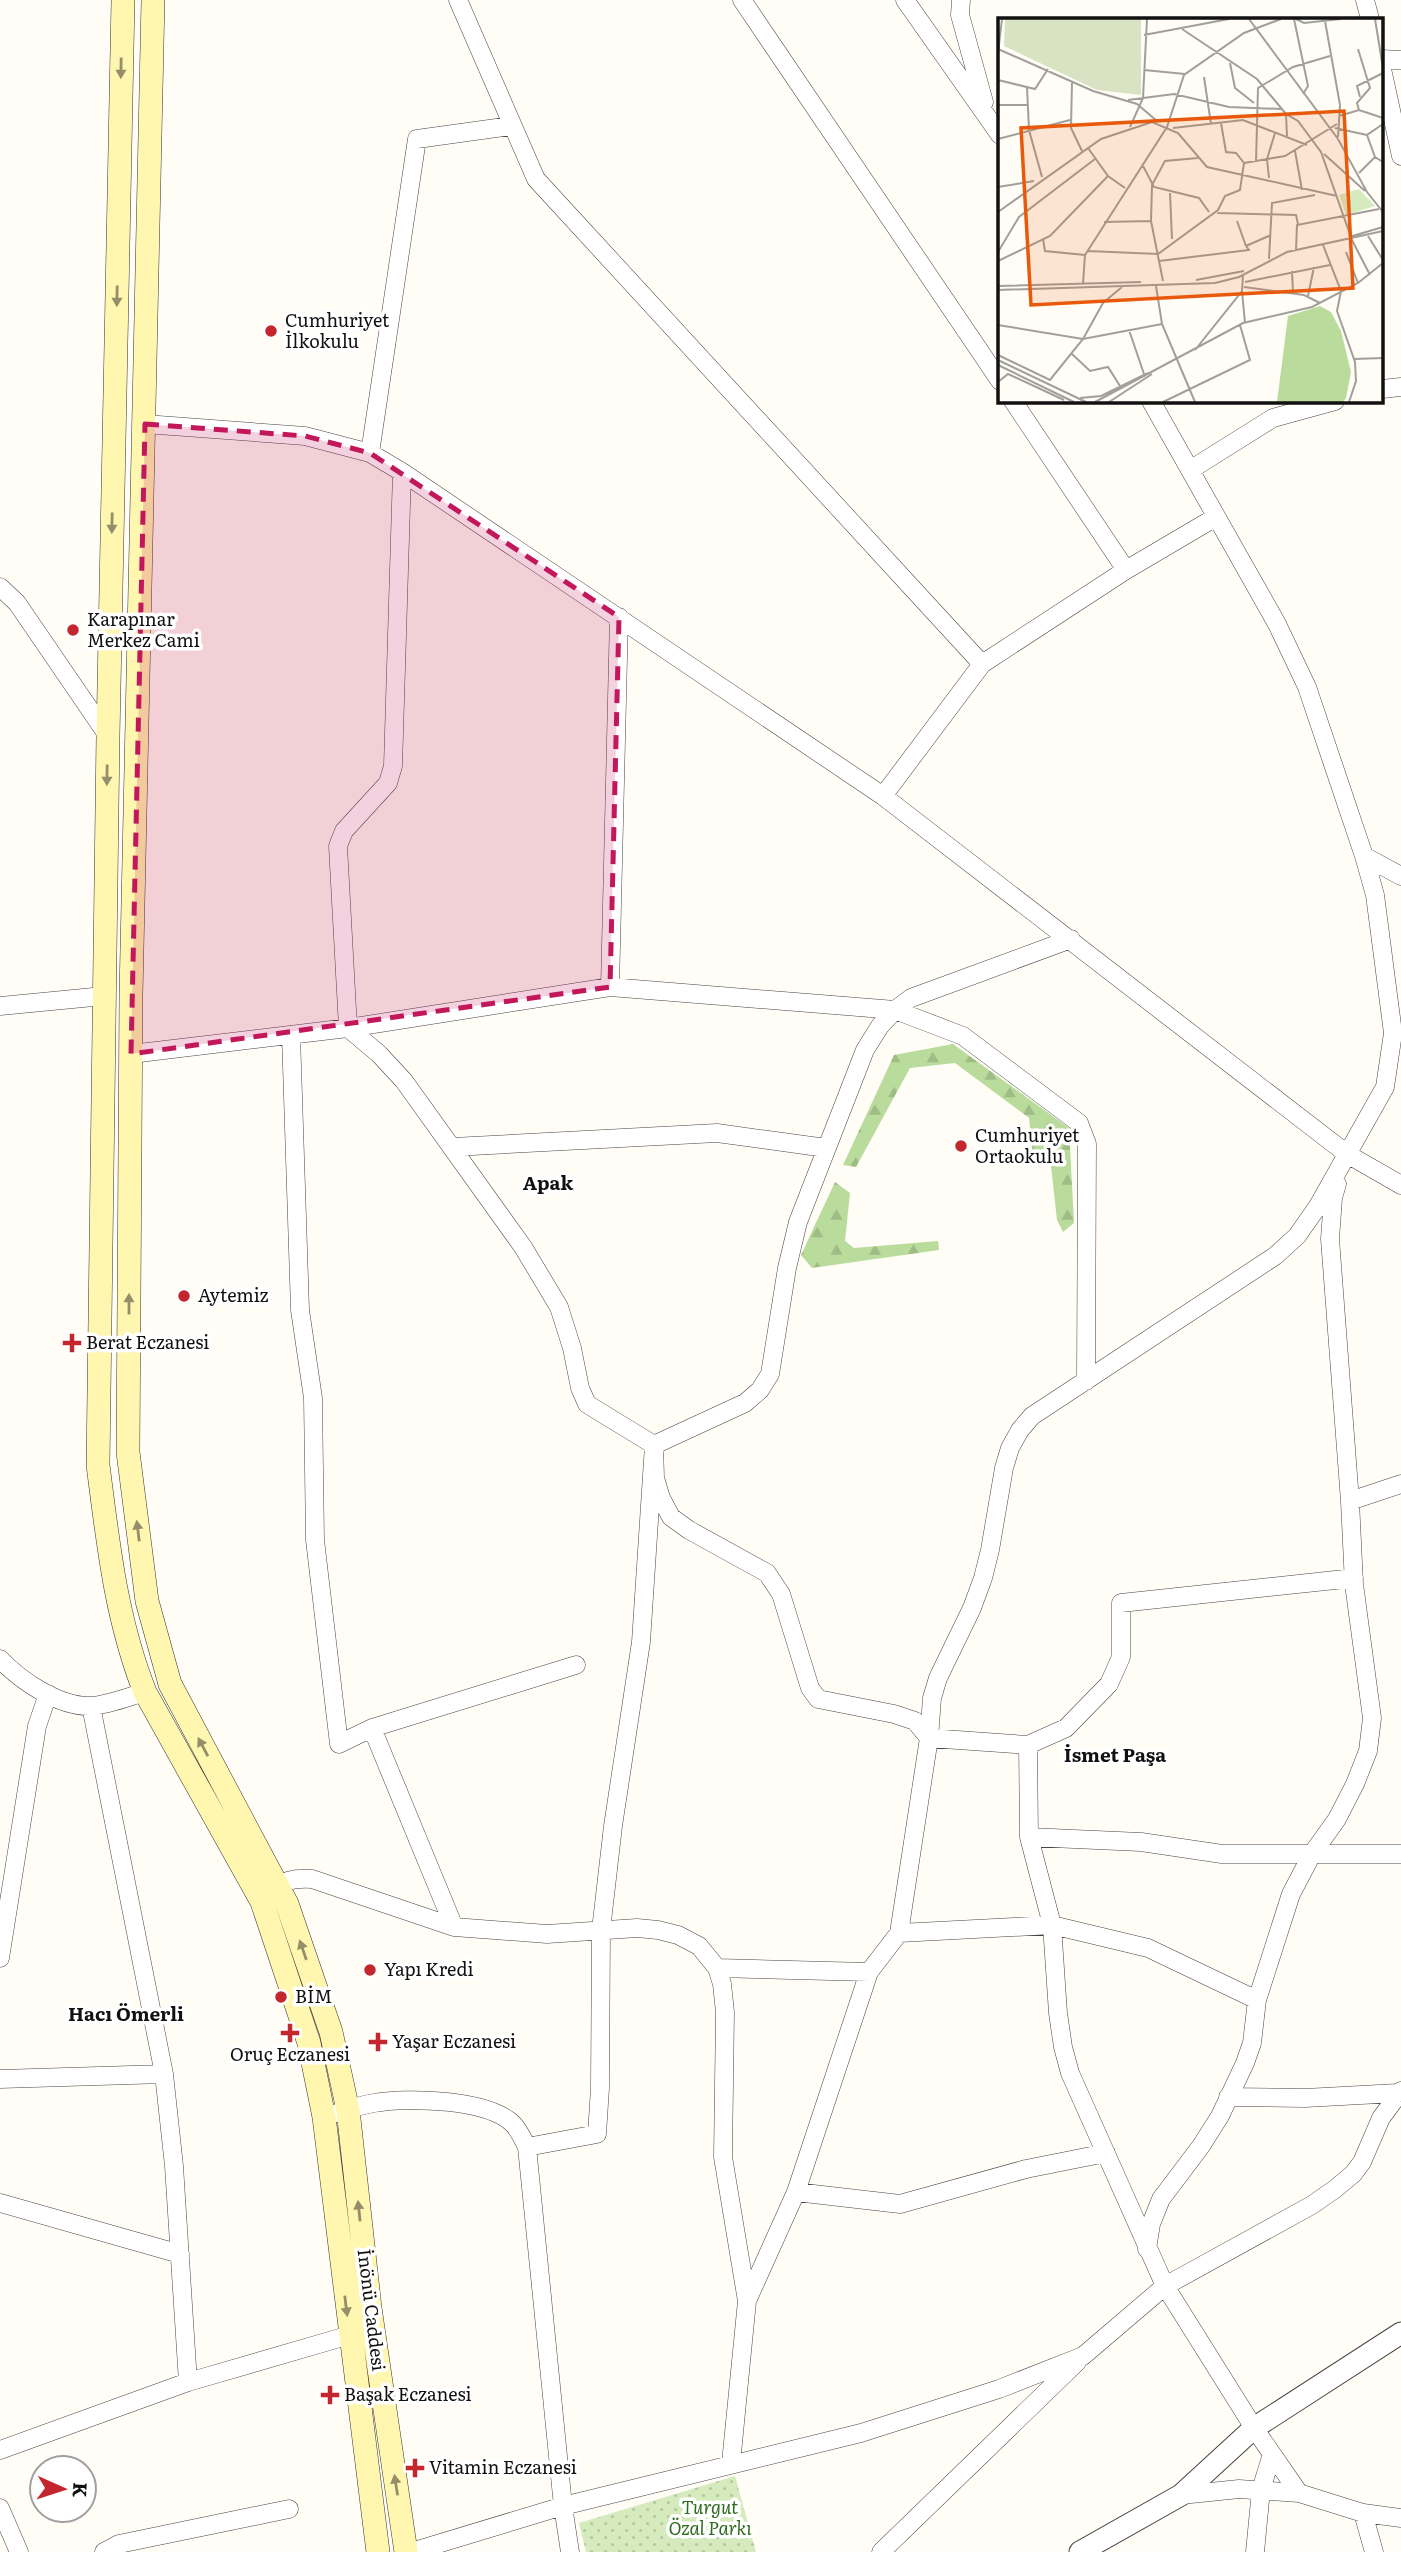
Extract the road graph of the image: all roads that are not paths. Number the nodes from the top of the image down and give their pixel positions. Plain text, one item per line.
1 (123, 0) edge
2 (153, 0) edge
3 (458, 0) edge
4 (742, 0) edge
5 (905, 0) edge
6 (961, 0) edge
7 (1365, 0) edge
8 (1370, 18) edge
9 (1384, 78) edge
10 (988, 115) junction
11 (511, 126) junction
12 (998, 132) edge
13 (1401, 156) edge
14 (998, 378) edge
15 (1014, 402) edge
16 (1152, 402) edge
17 (1331, 402) edge
18 (145, 424) junction
19 (370, 453) junction
20 (1190, 470) junction
21 (402, 472) junction
22 (1216, 517) junction
23 (1126, 570) junction
24 (0, 587) edge
25 (619, 617) junction
26 (982, 664) junction
27 (108, 736) junction
28 (883, 796) junction
29 (1364, 856) junction
30 (1401, 876) edge
31 (1072, 939) junction
32 (610, 987) junction
33 (131, 994) junction
34 (104, 996) junction
35 (0, 1006) edge
36 (895, 1010) junction
37 (348, 1028) junction
38 (291, 1035) junction
39 (131, 1054) junction
40 (103, 1056) junction
41 (1401, 1066) edge
42 (1385, 1087) junction
43 (453, 1147) junction
44 (826, 1148) junction
45 (1347, 1154) junction
46 (1401, 1185) edge
47 (1086, 1381) junction
48 (654, 1445) junction
49 (1401, 1484) edge
50 (1350, 1501) junction
51 (1354, 1578) junction
52 (0, 1659) edge
53 (576, 1665) dead end
54 (9, 1678) edge
55 (145, 1692) junction
56 (48, 1694) junction
57 (91, 1706) junction
58 (372, 1728) junction
59 (929, 1738) junction
60 (1028, 1745) junction
61 (1029, 1837) junction
62 (1312, 1854) junction
63 (1401, 1854) edge
64 (269, 1893) junction
65 (1052, 1925) junction
66 (454, 1927) junction
67 (601, 1930) junction
68 (899, 1933) junction
69 (0, 1958) edge
70 (717, 1968) junction
71 (869, 1972) junction
72 (1257, 2000) junction
73 (164, 2074) junction
74 (0, 2079) edge
75 (1399, 2092) edge
76 (1228, 2097) junction
77 (348, 2110) junction
78 (324, 2117) junction
79 (527, 2147) junction
80 (1106, 2153) junction
81 (796, 2192) junction
82 (0, 2203) edge
83 (1147, 2249) junction
84 (180, 2254) junction
85 (1165, 2286) junction
86 (747, 2301) junction
87 (1401, 2333) edge
88 (350, 2335) junction
89 (1083, 2356) junction
90 (188, 2382) junction
91 (1254, 2428) junction
92 (0, 2450) edge
93 (1272, 2454) junction
94 (730, 2463) junction
95 (1261, 2490) junction
96 (1299, 2493) junction
97 (1181, 2495) junction
98 (563, 2506) junction
99 (0, 2508) edge
100 (289, 2509) dead end
101 (1363, 2513) junction
102 (1401, 2518) edge
103 (19, 2552) edge
104 (104, 2552) edge
105 (378, 2552) edge
106 (409, 2552) edge
107 (570, 2552) edge
108 (881, 2552) edge
109 (1080, 2552) edge
110 (1255, 2552) edge
111 (1374, 2552) edge

1 -> 27 main road
2 - 18 main road
3 - 11 street
4 - 14 street
5 - 10 street
6 - 10 street
7 - 8 street
9 - 13 street
10 - 12 street
11 - 19 street
11 - 26 street
15 - 23 street
16 - 20 street
17 - 20 street
18 - 19 street
18 - 33 main road
19 - 21 street
20 - 22 street
21 - 25 street
21 - 37 street
22 - 23 street
22 - 29 street
23 - 26 street
24 - 27 street
25 - 28 street
25 - 32 street
26 - 28 street
27 -> 34 main road
28 - 31 street
29 - 30 street
29 - 42 street
31 - 36 street
31 - 45 street
32 - 36 street
32 - 37 street
33 - 34 main road
33 - 39 main road
34 - 35 street
34 - 40 main road
36 - 44 street
36 - 47 street
37 - 38 street
37 - 43 street
38 - 39 street
38 - 58 street
39 - 40 main road
64 -> 39 main road
40 - 55 main road
41 - 42 street
42 - 45 street
43 - 44 street
43 - 48 street
44 - 48 street
45 - 46 street
45 - 47 street
45 - 50 street
47 - 59 street
48 - 59 street
48 - 67 street
49 - 50 street
50 - 51 street
51 - 60 street
51 - 62 street
52 - 54 street
53 - 58 street
54 - 56 street
55 - 57 street
55 - 64 main road
56 - 57 street
56 - 69 street
57 - 73 street
58 - 66 street
59 - 60 street
59 - 68 street
60 - 61 street
61 - 62 street
61 - 65 street
62 - 63 street
62 - 72 street
64 - 66 street
77 -> 64 main road, İnönü Caddesi
64 - 78 main road, İnönü Caddesi
65 - 68 street
65 - 72 street
65 - 80 street
66 - 67 street
67 - 70 street
67 - 79 street
68 - 71 street
70 - 71 street
70 - 86 street
71 - 81 street
72 - 76 street
73 - 74 street
73 - 84 street
75 - 76 street
75 - 85 street
76 - 83 street
77 - 78 street
77 - 79 street
106 -> 77 main road, İnönü Caddesi
78 -> 88 main road, İnönü Caddesi
79 - 98 street
80 - 81 street
80 - 83 street
81 - 86 street
82 - 84 street
83 - 85 street
84 - 90 street
85 - 89 street
85 - 91 street
86 - 94 street
87 - 91 street
88 - 90 street
88 - 105 main road, İnönü Caddesi
89 - 94 street
89 - 108 street
90 - 92 street
91 - 93 street
91 - 97 street
93 - 95 street
93 - 96 street
94 - 98 street
95 - 96 street
95 - 97 street
95 - 110 street
96 - 101 street
97 - 109 street
98 - 106 street
98 - 107 street
99 - 103 street
100 - 104 street
101 - 102 street
101 - 111 street

